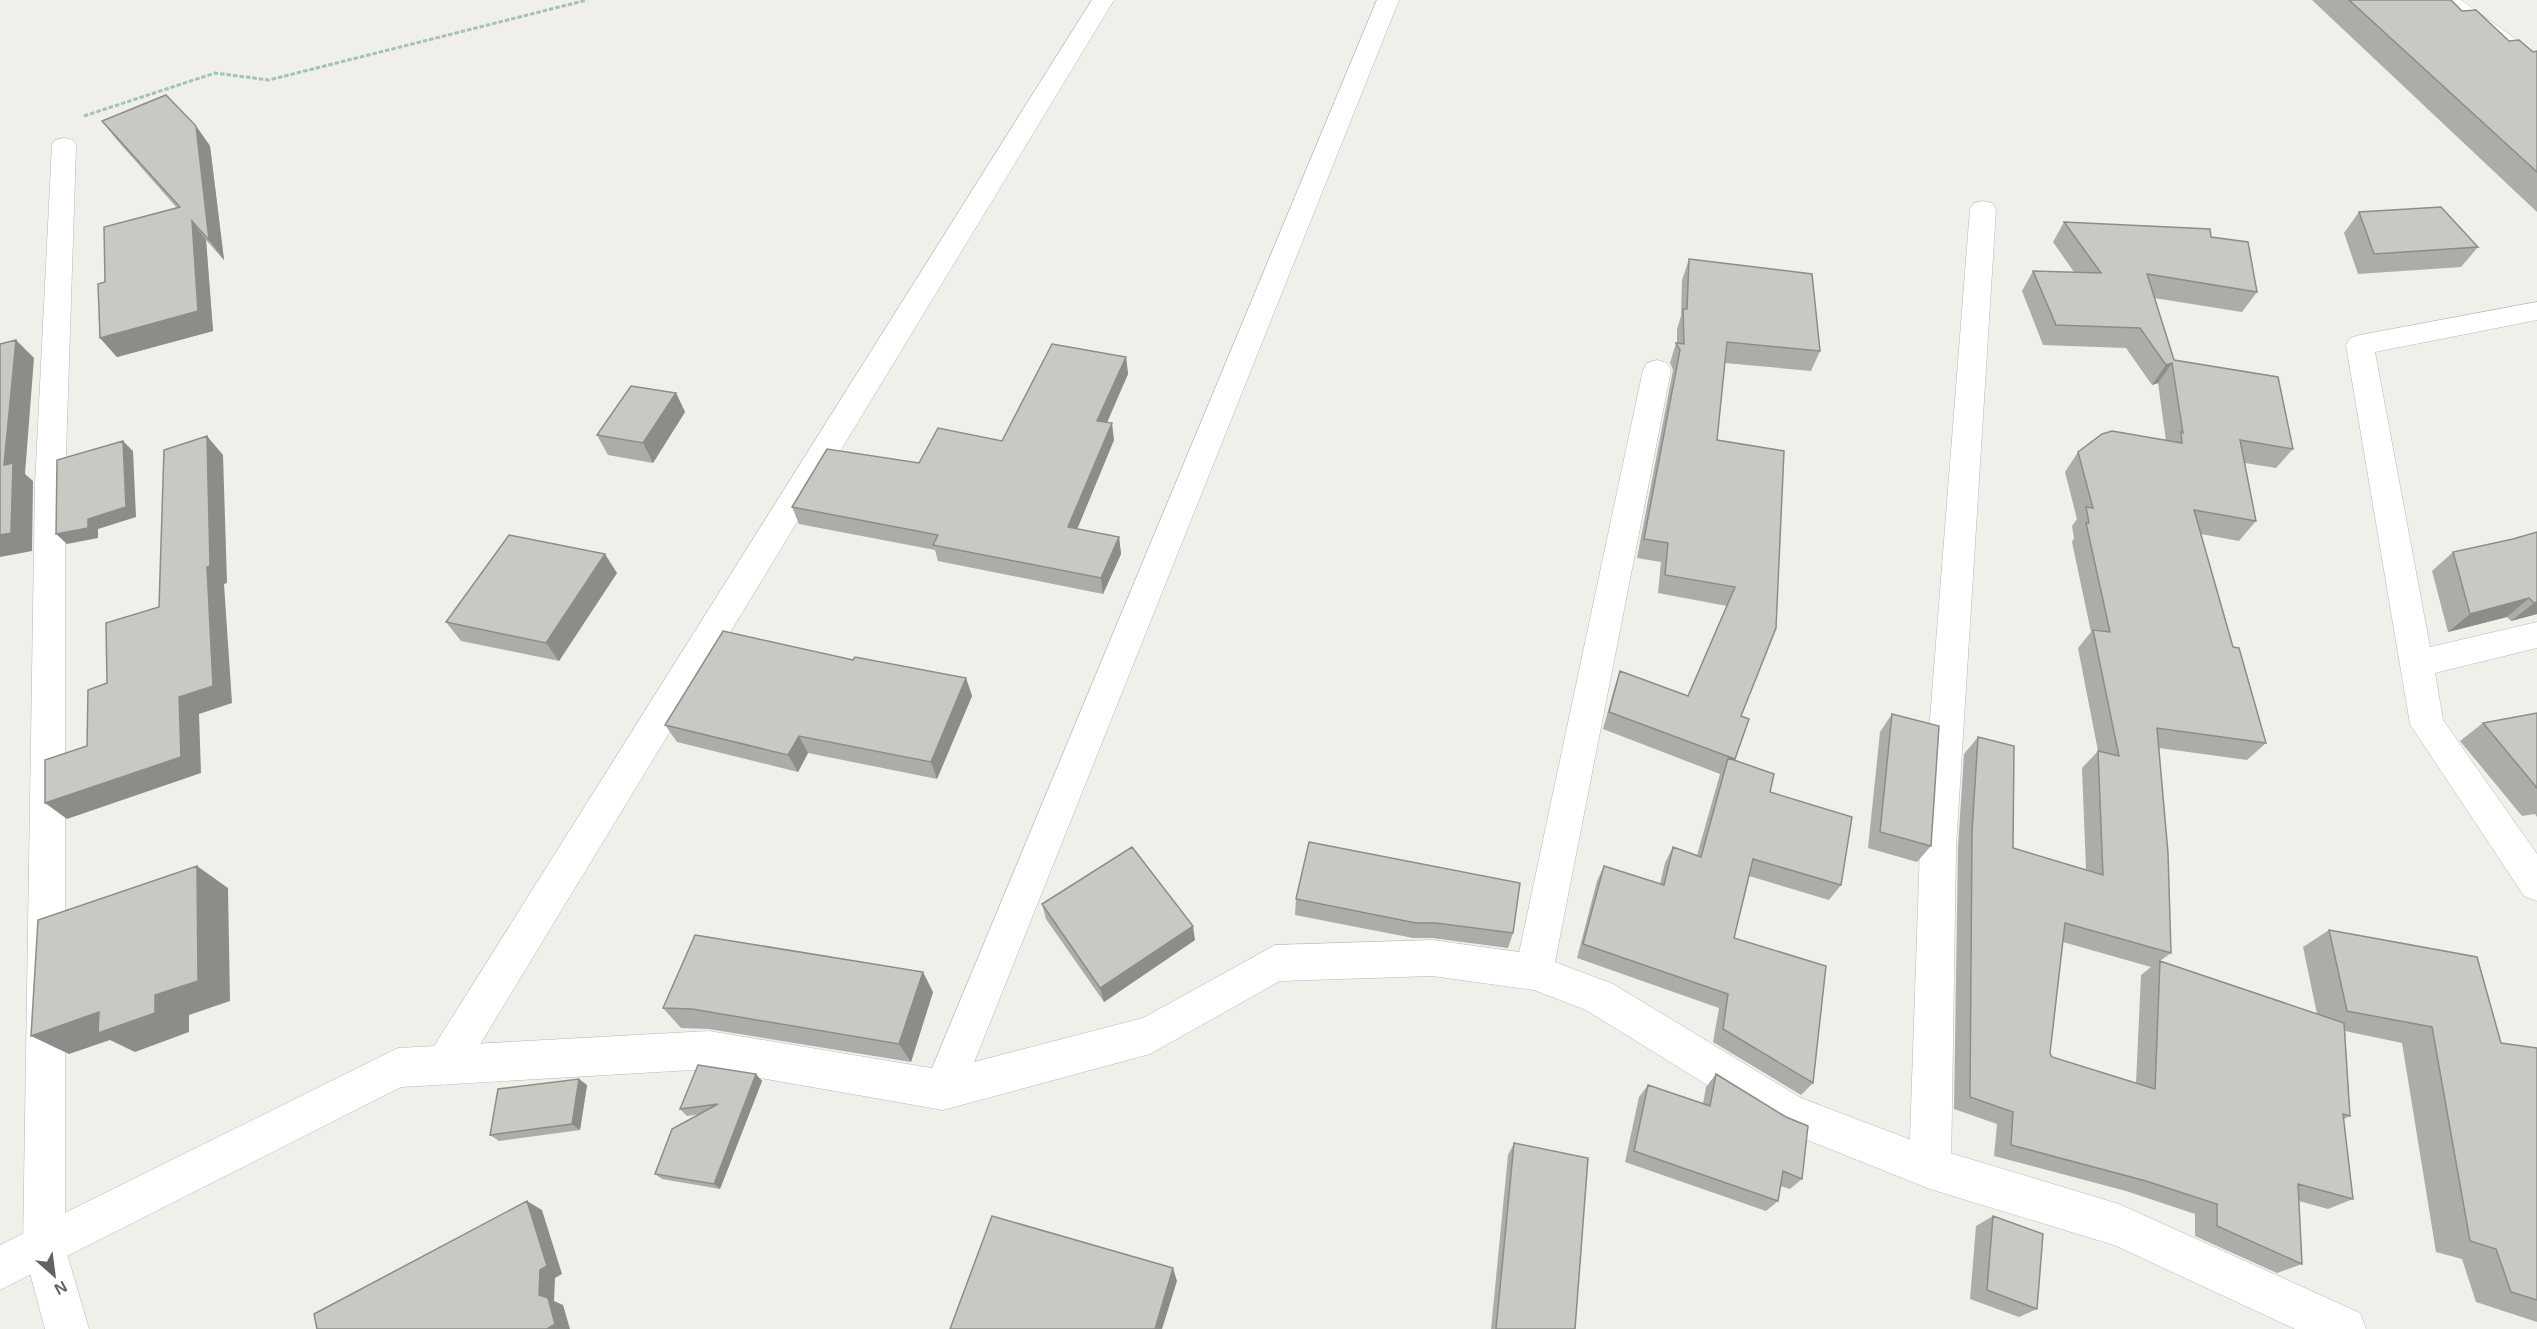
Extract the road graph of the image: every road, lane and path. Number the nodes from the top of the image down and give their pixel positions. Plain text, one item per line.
1 (587, 0) edge
2 (1103, 0) edge
3 (1388, 0) edge
4 (2447, 0) edge
5 (2537, 65) edge
6 (64, 145) joint
7 (1983, 209) dead end
8 (2537, 311) edge
9 (1657, 370) dead end
10 (2537, 635) edge
11 (2417, 664) junction
12 (2537, 884) edge
13 (1534, 972) junction
14 (445, 1065) junction
15 (943, 1090) junction
16 (1930, 1168) junction
17 (44, 1247) junction
18 (0, 1268) edge
19 (67, 1329) edge
20 (2344, 1329) edge

1 - 6 path
2 - 14 street
3 - 15 street
4 - 5 street
6 - 17 street
7 - 16 street
8 - 11 street
9 - 13 street
10 - 11 street
11 - 12 street
13 - 15 street
13 - 16 street
14 - 15 street
14 - 17 street
16 - 20 street
17 - 18 street
17 - 19 street

